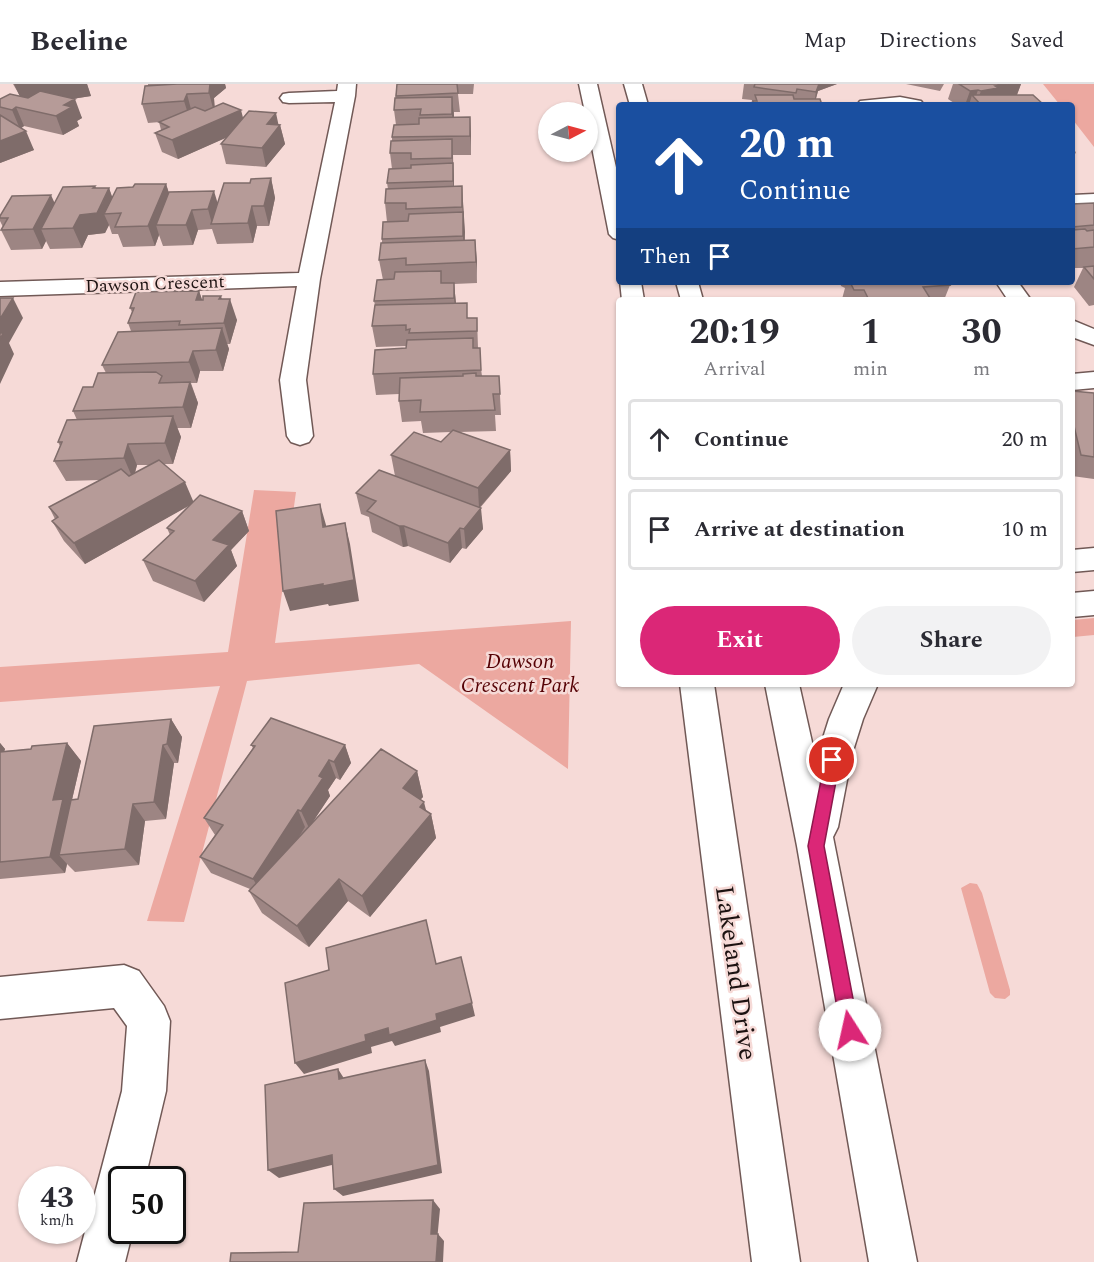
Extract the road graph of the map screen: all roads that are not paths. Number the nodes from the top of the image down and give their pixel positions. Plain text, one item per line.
1 (588, 84) edge
2 (633, 84) edge
3 (347, 90) edge
4 (289, 98) dead end
5 (638, 102) edge
6 (1094, 200) edge
7 (1075, 201) edge
8 (616, 215) edge
9 (309, 279) junction
10 (0, 289) edge
11 (1075, 328) edge
12 (1094, 338) edge
13 (1094, 380) edge
14 (1075, 382) edge
15 (300, 436) dead end
16 (1094, 559) edge
17 (1075, 561) edge
18 (1094, 603) edge
19 (1075, 605) edge
20 (697, 687) edge
21 (783, 687) edge
22 (860, 687) edge
23 (816, 846) junction
24 (0, 998) edge
25 (125, 1166) edge
26 (108, 1237) edge
27 (102, 1262) edge
28 (776, 1262) edge
29 (893, 1262) edge

1 - 8 street
2 - 5 street
3 - 4 street
3 - 9 street
6 - 7 street
9 - 10 street, Dawson Crescent
9 - 15 street
11 - 12 street
13 - 14 street
16 - 17 street
18 - 19 street
20 - 28 street, Lakeland Drive
21 - 23 street
22 - 23 street
23 - 29 street
24 - 25 street
26 - 27 street

